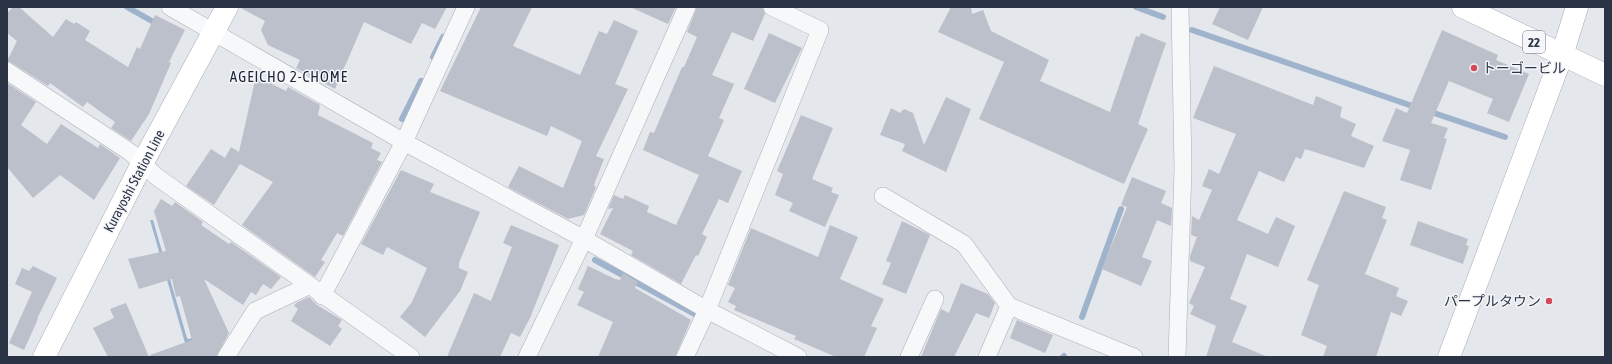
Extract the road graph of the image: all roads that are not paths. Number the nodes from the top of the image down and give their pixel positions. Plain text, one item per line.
1 (170, 7) edge
2 (228, 7) edge
3 (466, 7) edge
4 (687, 7) edge
5 (772, 7) edge
6 (1180, 7) edge
7 (1464, 7) edge
8 (1577, 7) edge
9 (214, 33) junction
10 (1562, 55) junction
11 (7, 71) edge
12 (1605, 75) edge
13 (404, 142) junction
14 (143, 162) junction
15 (883, 196) dead end
16 (584, 239) junction
17 (308, 286) junction
18 (322, 296) junction
19 (935, 299) dead end
20 (1009, 306) junction
21 (707, 310) junction
22 (44, 357) edge
23 (226, 357) edge
24 (411, 357) edge
25 (527, 357) edge
26 (685, 357) edge
27 (797, 357) edge
28 (909, 357) edge
29 (988, 357) edge
30 (1134, 357) edge
31 (1177, 357) edge
32 (1449, 357) edge

1 - 9 street
2 - 9 main road, Kurayoshi Station Line
3 - 13 street
4 - 16 street
5 - 21 street
6 - 31 street
7 - 10 main road, 22
8 - 10 main road
9 - 13 street
9 - 14 main road, Kurayoshi Station Line
10 - 12 main road, 22
10 - 32 main road
11 - 14 street
13 - 16 street
13 - 18 street
14 - 17 street
14 - 22 main road, Kurayoshi Station Line
15 - 20 street
16 - 21 street
16 - 25 street
17 - 18 street
17 - 23 street
18 - 24 street
19 - 28 street
20 - 29 street
20 - 30 street
21 - 26 street
21 - 27 street

